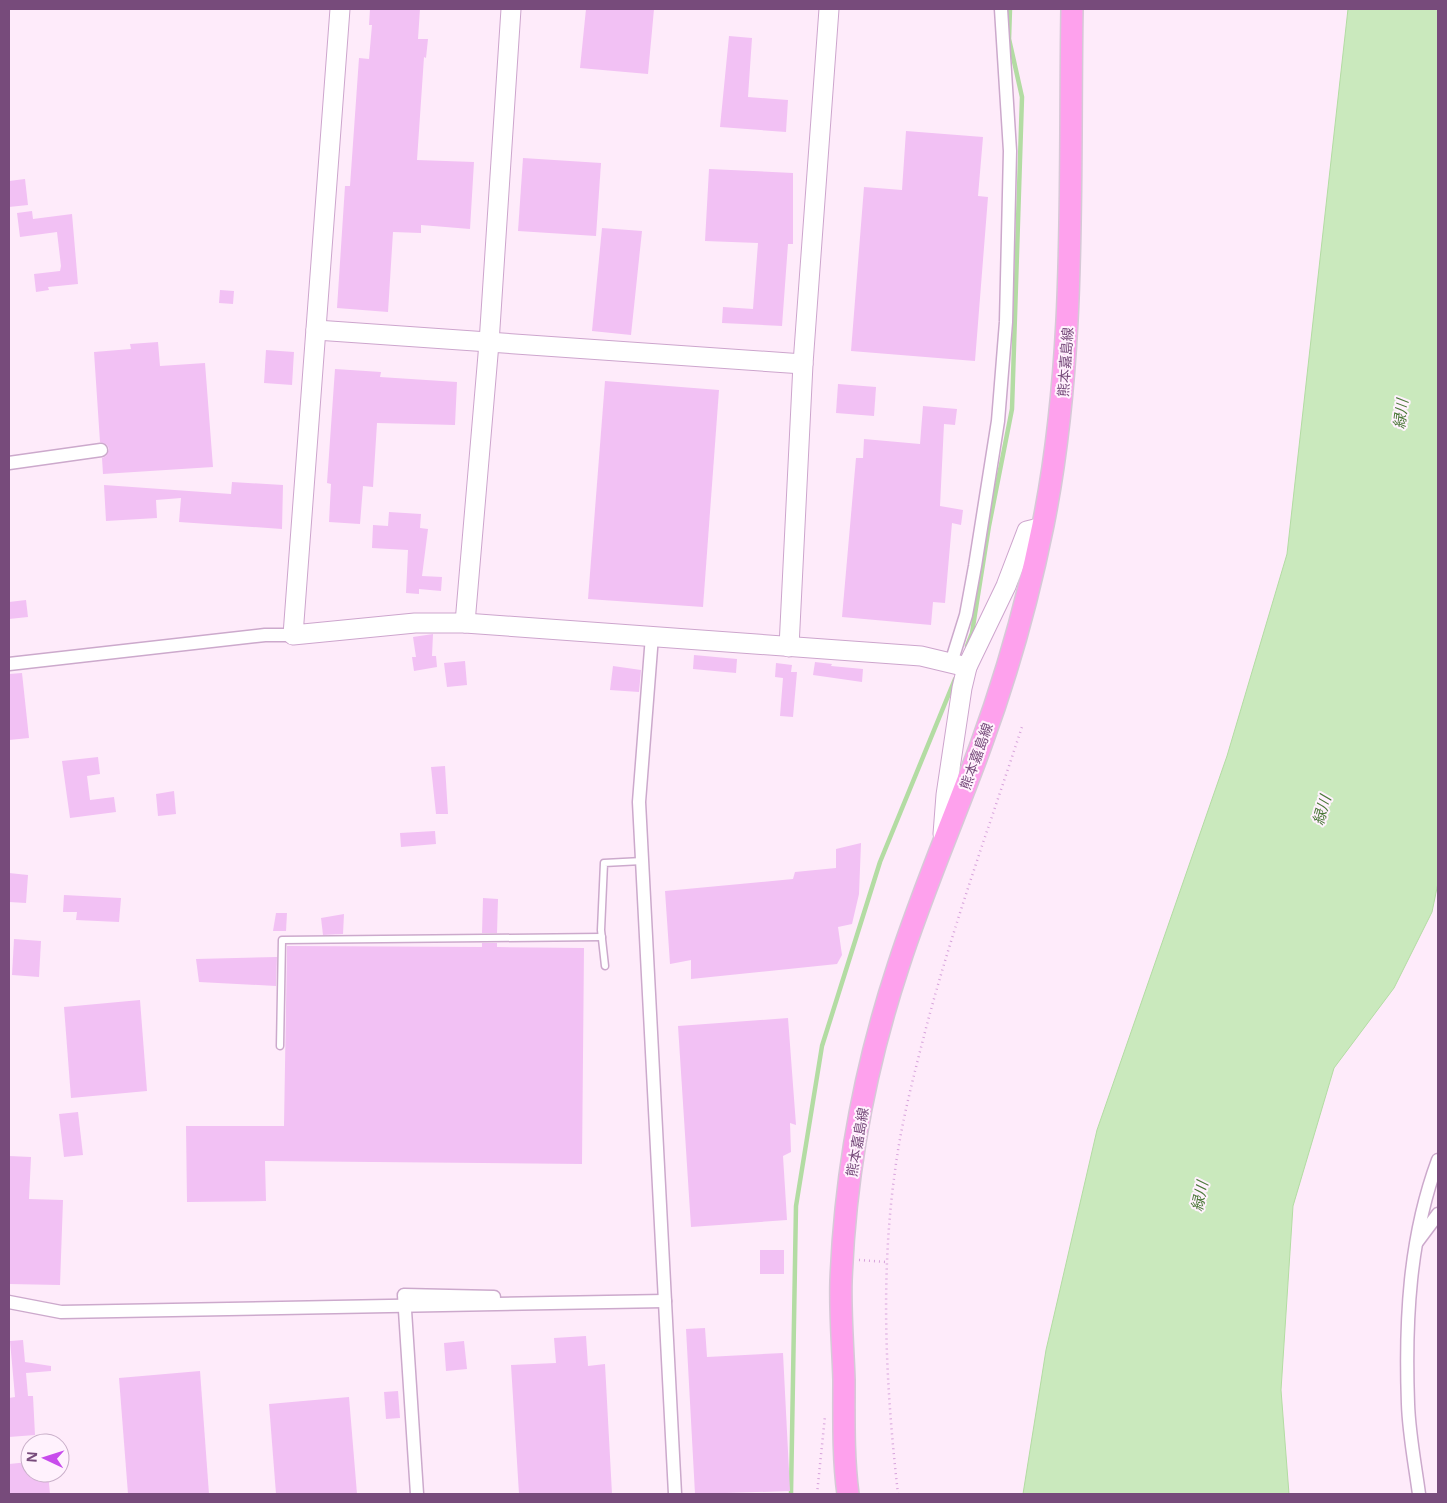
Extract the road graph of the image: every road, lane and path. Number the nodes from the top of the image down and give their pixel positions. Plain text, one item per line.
1 (340, 9) edge
2 (511, 9) edge
3 (829, 9) edge
4 (1001, 9) edge
5 (1072, 9) edge
6 (316, 330) junction
7 (488, 343) junction
8 (803, 364) junction
9 (101, 450) dead end
10 (9, 464) edge
11 (1043, 527) junction
12 (465, 623) junction
13 (293, 635) junction
14 (652, 636) junction
15 (789, 647) junction
16 (9, 664) edge
17 (959, 665) junction
18 (1022, 727) dead end
19 (942, 850) junction
20 (642, 861) junction
21 (602, 937) junction
22 (605, 966) dead end
23 (280, 1046) dead end
24 (1438, 1160) edge
25 (1438, 1214) edge
26 (1415, 1244) junction
27 (843, 1259) junction
28 (886, 1262) junction
29 (665, 1301) junction
30 (9, 1302) edge
31 (405, 1307) junction
32 (417, 1494) edge
33 (675, 1494) edge
34 (848, 1494) edge
35 (898, 1494) edge
36 (1419, 1494) edge

1 - 6 street
2 - 7 street
3 - 8 street
4 - 17 street
5 - 11 main road, 熊本嘉島線
6 - 7 street
6 - 13 street
7 - 8 street
7 - 12 street
8 - 15 street
9 - 10 street
11 - 17 street
11 - 19 main road, 熊本嘉島線
12 - 13 street
12 - 14 street
13 - 16 street
14 - 15 street
14 - 20 street
15 - 17 street
17 - 19 street
18 - 28 path
19 - 27 main road, 熊本嘉島線
20 - 21 lane
20 - 29 street
21 - 22 lane
21 - 23 lane
24 - 26 street
25 - 26 street
26 - 36 street
27 - 28 path
27 - 34 main road, 熊本嘉島線
28 - 35 path
29 - 31 street
29 - 33 street
30 - 31 street
31 - 32 street

